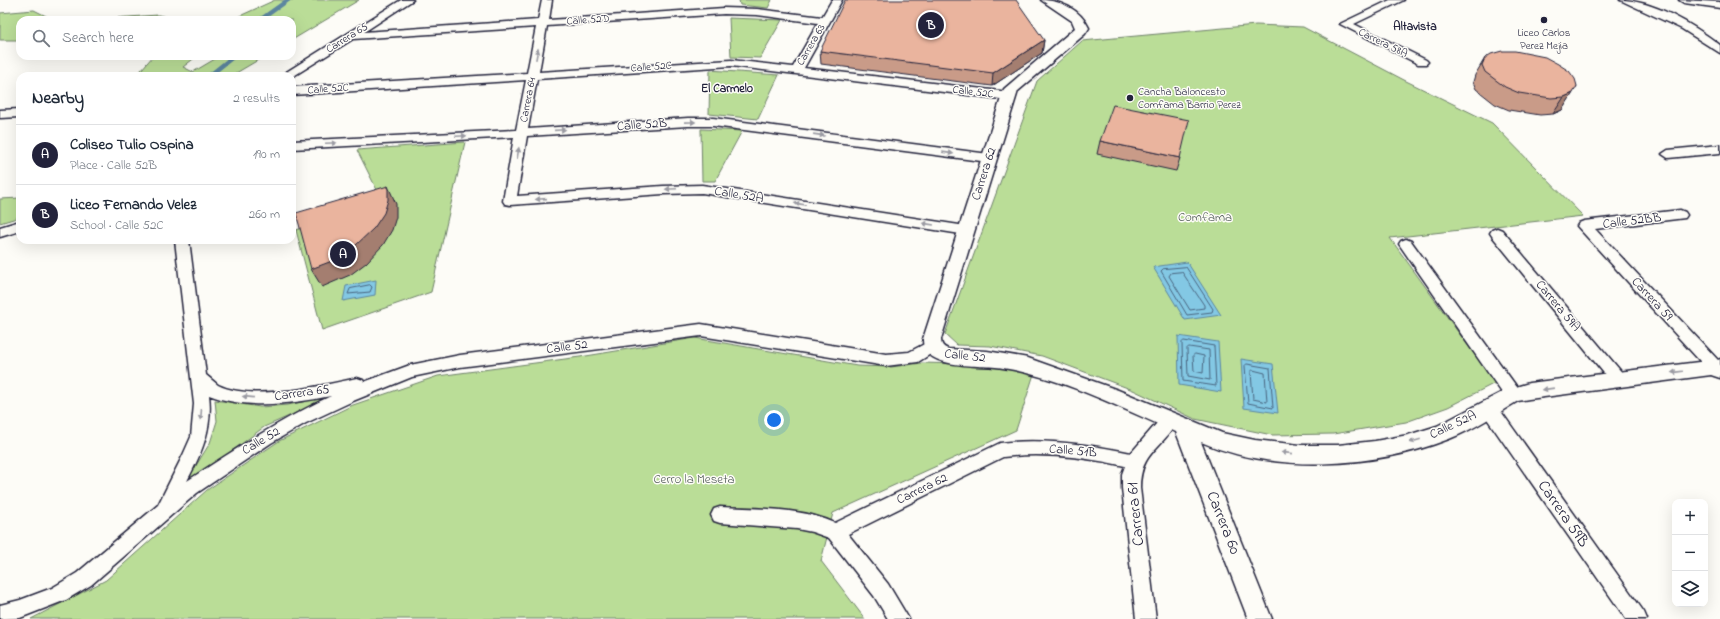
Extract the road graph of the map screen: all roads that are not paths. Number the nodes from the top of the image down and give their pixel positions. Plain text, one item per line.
1 (408, 0) edge
2 (547, 0) edge
3 (837, 0) edge
4 (1047, 0) edge
5 (1399, 0) edge
6 (1625, 0) edge
7 (1684, 0) edge
8 (1720, 4) edge
9 (825, 21) junction
10 (543, 23) junction
11 (351, 36) junction
12 (1720, 50) edge
13 (1422, 62) dead end
14 (797, 70) junction
15 (292, 72) edge
16 (533, 75) junction
17 (296, 91) edge
18 (1009, 96) junction
19 (16, 113) edge
20 (0, 114) edge
21 (521, 133) junction
22 (296, 145) edge
23 (1720, 149) edge
24 (1668, 154) dead end
25 (990, 158) junction
26 (510, 201) joint
27 (1680, 215) dead end
28 (1584, 226) joint
29 (16, 227) edge
30 (967, 230) junction
31 (0, 232) edge
32 (1497, 233) dead end
33 (182, 244) edge
34 (1406, 244) dead end
35 (932, 346) junction
36 (1718, 368) edge
37 (410, 371) junction
38 (198, 377) junction
39 (1618, 379) junction
40 (1513, 395) junction
41 (1489, 408) junction
42 (1177, 424) junction
43 (1010, 447) joint
44 (1135, 461) junction
45 (160, 513) junction
46 (720, 515) dead end
47 (835, 532) junction
48 (0, 614) edge
49 (899, 619) edge
50 (1146, 619) edge
51 (1260, 619) edge
52 (1638, 619) edge

1 - 11 street, Carrera 65
2 - 10 street, Carrera 64
3 - 9 street, Carrera 63
4 - 18 street, Carrera 62
5 - 13 street, Carrera 58A
6 - 12 street
7 - 8 street
9 - 10 street, Calle 52D
9 - 14 street, Carrera 63
10 - 11 street, Calle 52D
16 -> 10 street, Carrera 64
11 - 15 street, Carrera 65
14 - 16 street, Calle 52C
14 - 18 street, Calle 52C
16 - 17 street, Calle 52C
16 - 21 street, Carrera 64
18 - 25 street, Carrera 62
19 - 20 street
22 -> 21 street, Calle 52B
21 -> 25 street, Calle 52B
26 -> 21 street, Carrera 64
23 - 24 street
25 - 30 street, Carrera 62
30 -> 26 street, Calle 52A
27 - 28 street, Calle 52BB
28 - 36 street, Carrera 59
29 - 31 street
30 - 35 street, Carrera 62
32 - 39 street, Carrera 59A
33 - 38 street
34 - 40 street
35 - 37 street, Calle 52
35 - 42 street, Calle 52
36 -> 39 street, Calle 52A
37 -> 38 street, Carrera 65
37 - 45 street, Calle 52
38 -> 45 street
39 -> 40 street, Calle 52A
40 - 41 street, Calle 52A
41 -> 42 street, Calle 52A
41 - 52 street, Carrera 59B
42 - 44 street, Carrera 61
42 - 51 street, Carrera 60
43 - 44 street, Calle 51B
43 - 47 street, Carrera 62
44 - 50 street, Carrera 61
45 - 48 street, Calle 52
46 - 47 street
47 - 49 street

